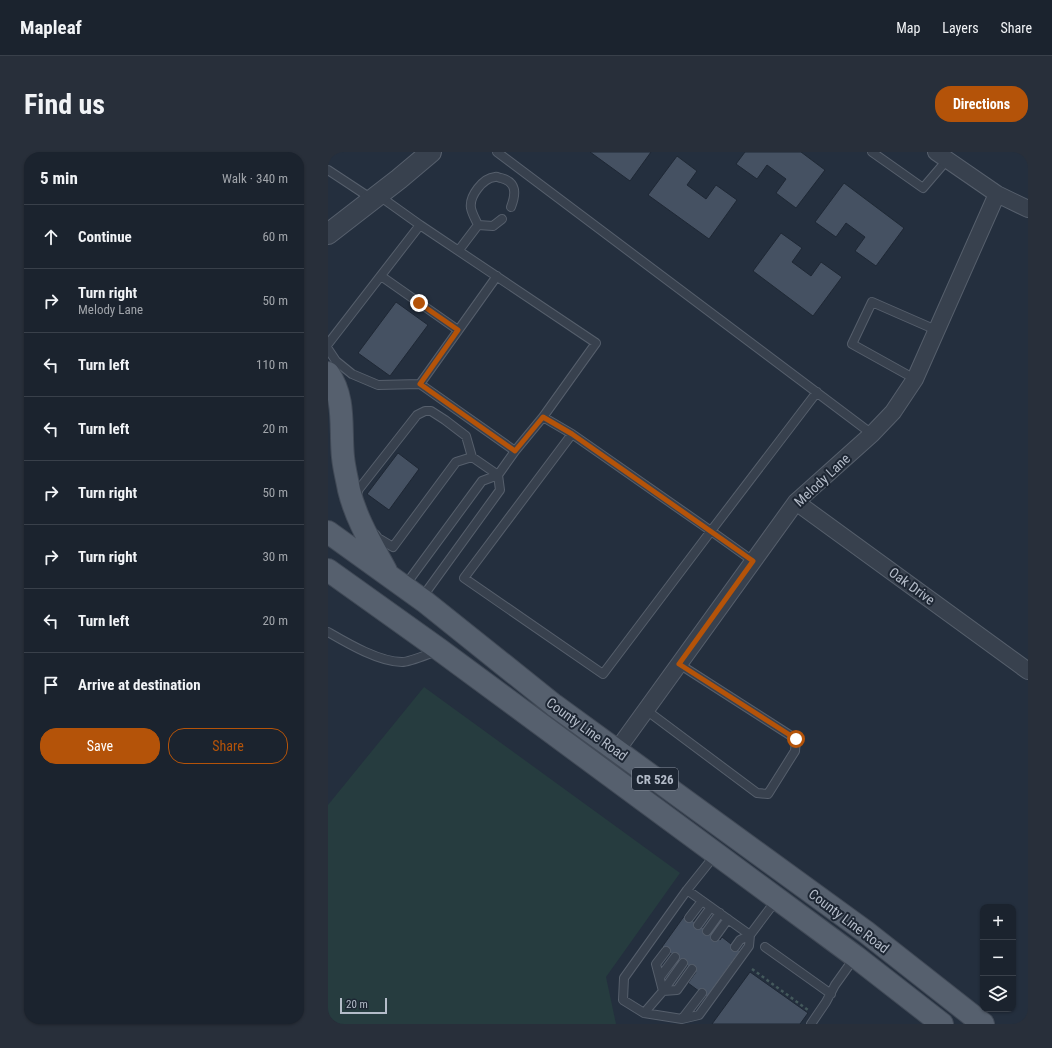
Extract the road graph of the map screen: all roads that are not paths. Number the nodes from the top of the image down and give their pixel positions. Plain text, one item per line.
1 (432, 152) edge
2 (497, 152) edge
3 (872, 152) edge
4 (941, 156) edge
5 (328, 170) edge
6 (997, 194) junction
7 (375, 197) junction
8 (511, 207) dead end
9 (1028, 209) edge
10 (502, 219) dead end
11 (420, 225) junction
12 (478, 225) junction
13 (328, 234) edge
14 (459, 250) junction
15 (381, 276) junction
16 (497, 276) junction
17 (458, 330) junction
18 (936, 330) junction
19 (328, 344) edge
20 (328, 349) edge
21 (328, 373) edge
22 (915, 379) junction
23 (420, 384) junction
24 (817, 392) junction
25 (543, 417) junction
26 (572, 434) junction
27 (872, 434) junction
28 (515, 451) junction
29 (472, 456) junction
30 (498, 475) junction
31 (796, 502) junction
32 (711, 531) junction
33 (328, 532) edge
34 (753, 561) junction
35 (328, 570) edge
36 (405, 587) junction
37 (328, 632) edge
38 (440, 650) junction
39 (679, 664) junction
40 (1028, 671) edge
41 (646, 710) junction
42 (617, 750) junction
43 (716, 855) junction
44 (687, 890) junction
45 (777, 899) junction
46 (702, 901) junction
47 (711, 907) junction
48 (720, 913) junction
49 (689, 918) dead end
50 (728, 919) junction
51 (698, 925) dead end
52 (707, 931) dead end
53 (750, 935) junction
54 (715, 937) dead end
55 (735, 947) dead end
56 (765, 947) dead end
57 (666, 950) dead end
58 (675, 957) dead end
59 (856, 957) junction
60 (684, 963) dead end
61 (692, 969) dead end
62 (660, 977) junction
63 (663, 991) junction
64 (702, 993) dead end
65 (831, 994) junction
66 (644, 1012) junction
67 (682, 1019) junction
68 (811, 1024) edge
69 (942, 1024) edge
70 (983, 1024) edge

1 - 7 street
2 - 24 lane
3 - 4 lane
4 - 6 street
5 - 7 lane
6 - 9 street
6 - 18 street, Melody Lane
7 - 11 lane
7 - 13 street
8 - 12 lane
10 - 12 lane
11 - 14 lane
11 - 15 lane
12 - 14 lane
14 - 16 lane
15 - 17 lane
15 - 19 lane
16 - 17 lane
16 - 25 lane
17 - 23 lane
18 - 22 street, Melody Lane
18 - 22 lane
20 - 23 lane
21 - 36 main road
22 - 27 street, Melody Lane
23 - 28 lane
24 - 27 lane
24 - 32 lane
25 - 26 lane
25 - 28 lane
26 - 32 lane
26 - 32 lane
27 - 31 street, Melody Lane
28 - 30 lane
29 - 29 lane
29 - 30 lane
30 - 36 lane
30 - 36 lane
31 - 34 street, Melody Lane
31 - 40 street, Oak Drive
32 - 34 lane
33 - 36 main road, County Line Road / CR 526
34 - 39 street, Melody Lane
35 - 38 main road, County Line Road / CR 526
36 - 42 main road, County Line Road / CR 526
37 - 38 lane
38 - 43 main road, County Line Road / CR 526
39 - 41 street, Melody Lane
39 - 41 lane
41 - 42 street, Melody Lane
42 - 70 main road, County Line Road / CR 526
43 - 44 lane
43 - 45 main road, County Line Road / CR 526
44 - 46 lane
44 - 66 lane
45 - 53 lane
45 - 59 main road, County Line Road / CR 526
46 - 47 lane
46 - 49 lane
47 - 48 lane
47 - 51 lane
48 - 50 lane
48 - 52 lane
50 - 53 lane
50 - 54 lane
53 - 55 lane
53 - 67 lane
56 - 65 lane
57 - 62 lane
58 - 62 lane
59 - 65 lane
59 - 69 main road, County Line Road / CR 526
60 - 63 lane
61 - 63 lane
62 - 63 lane
63 - 66 lane
64 - 67 lane
65 - 68 lane
66 - 67 lane

